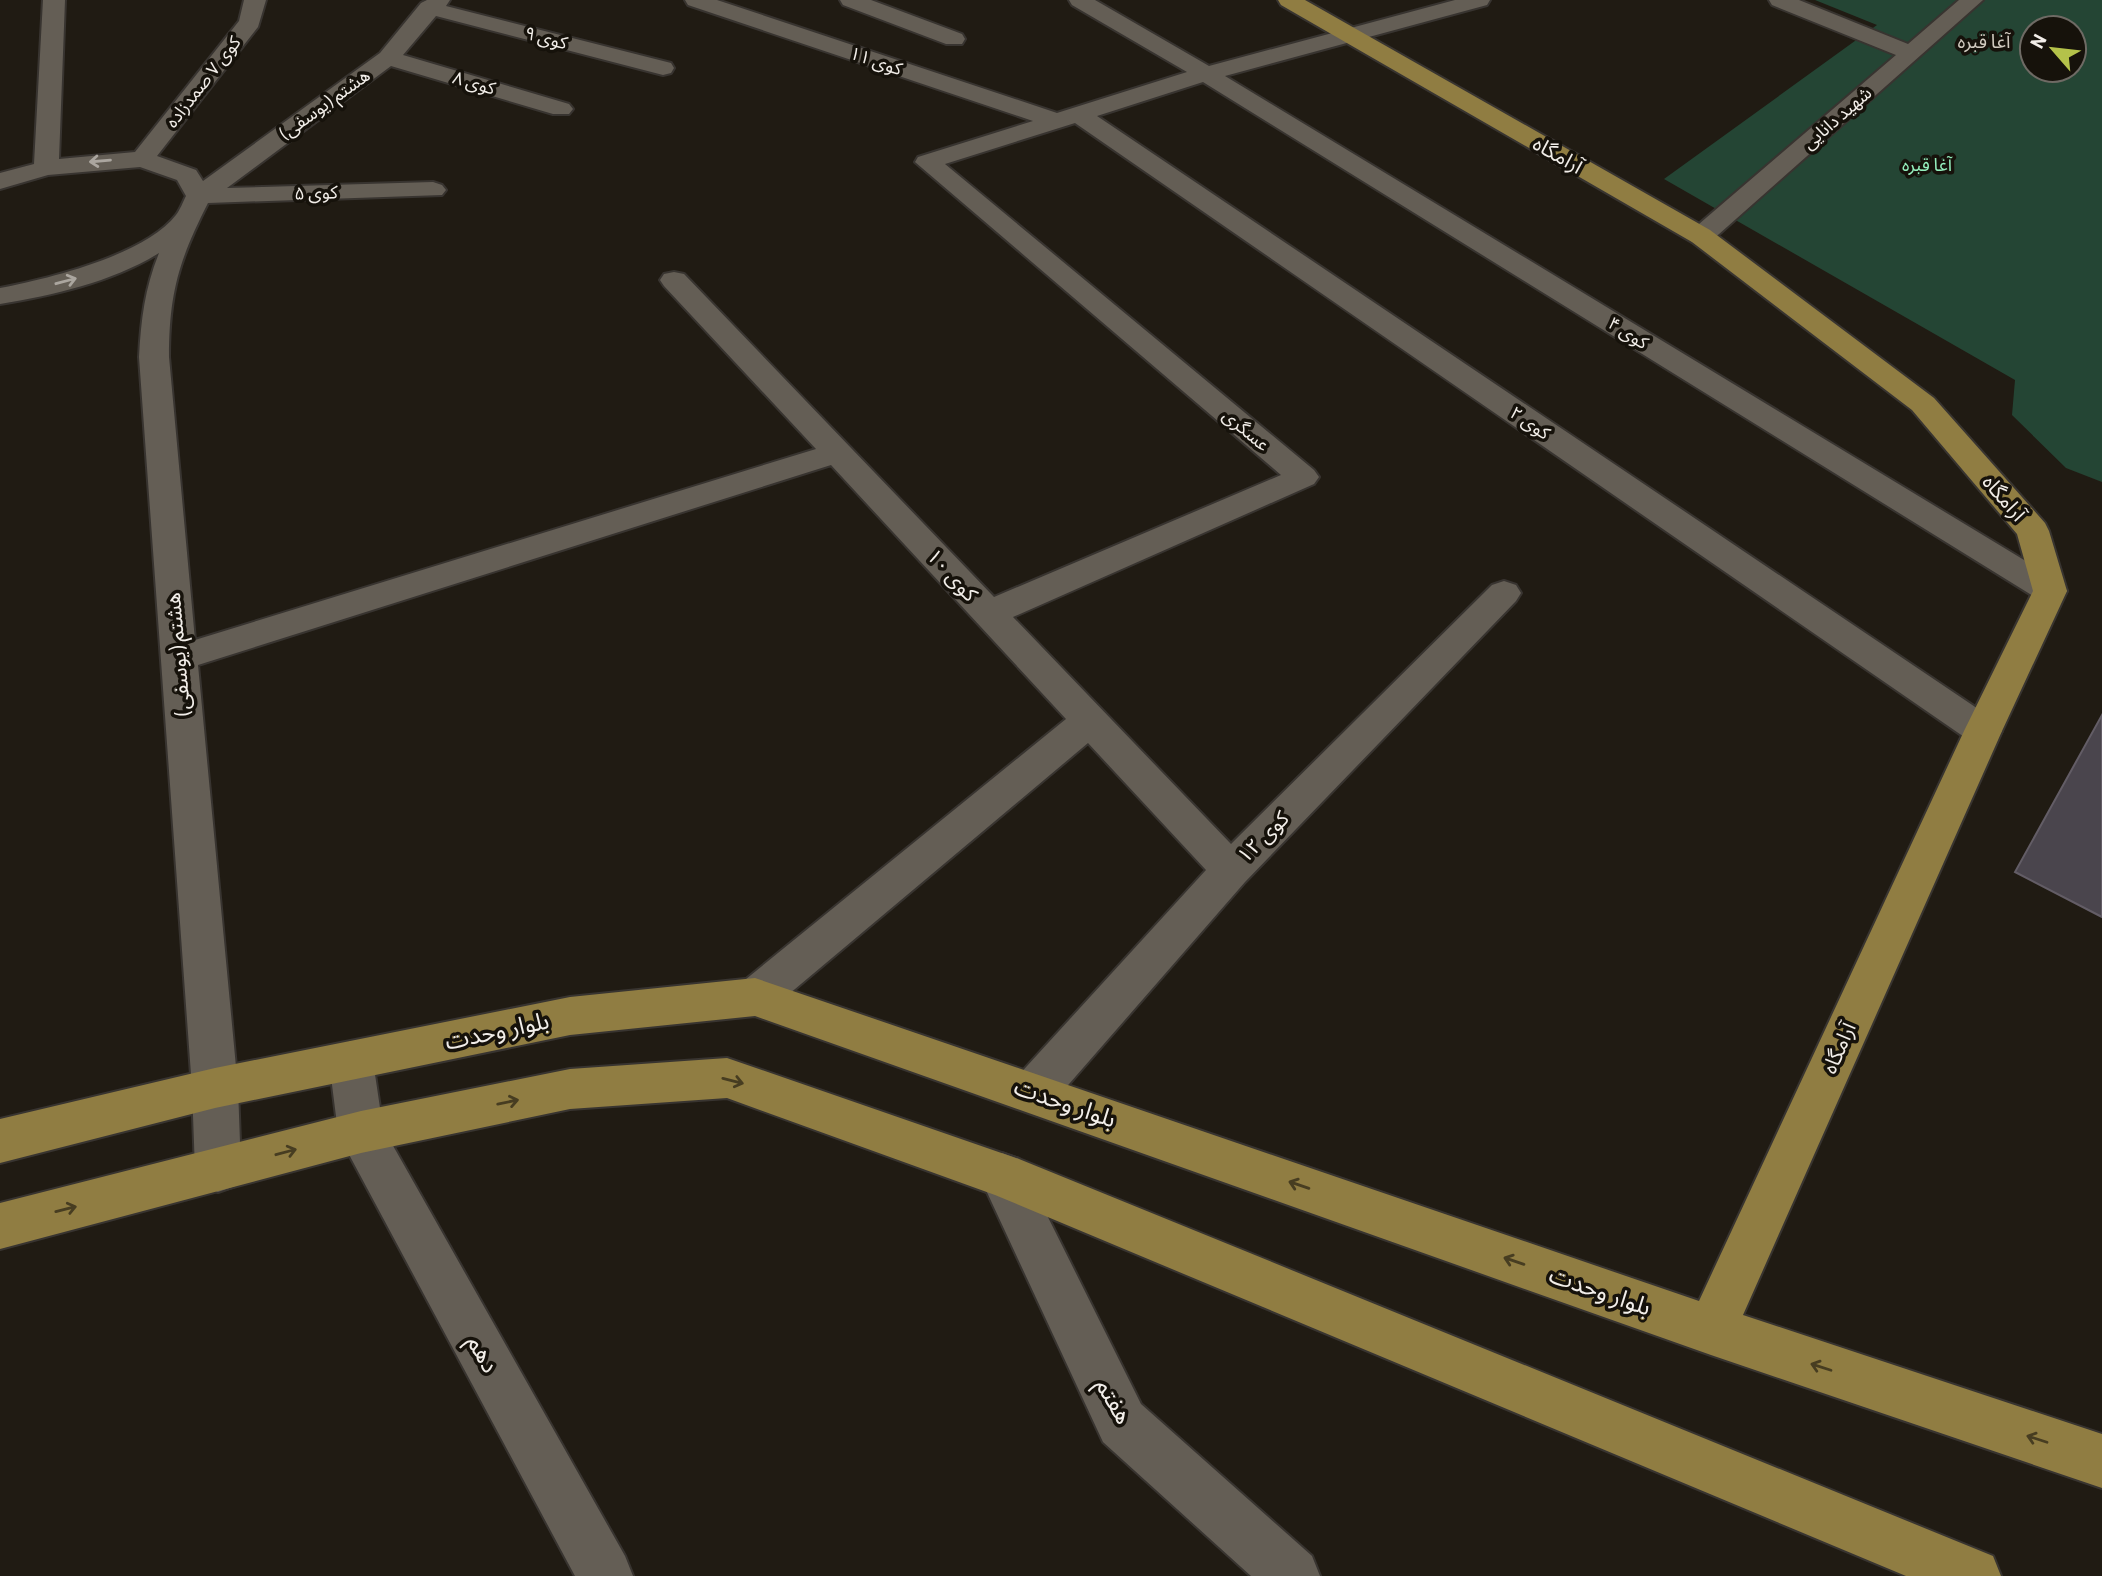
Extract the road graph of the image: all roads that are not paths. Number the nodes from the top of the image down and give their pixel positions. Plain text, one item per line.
1 (54, 0) edge
2 (255, 0) edge
3 (696, 0) edge
4 (851, 0) edge
5 (1080, 0) edge
6 (1289, 0) edge
7 (1479, 0) edge
8 (1780, 0) edge
9 (1972, 0) edge
10 (434, 4) edge
11 (1349, 35) junction
12 (954, 39) dead end
13 (1911, 53) junction
14 (388, 58) junction
15 (663, 68) dead end
16 (1206, 74) junction
17 (561, 109) dead end
18 (1067, 118) junction
19 (142, 159) junction
20 (46, 167) junction
21 (0, 181) edge
22 (433, 190) dead end
23 (191, 210) junction
24 (1701, 236) junction
25 (674, 280) dead end
26 (0, 296) edge
27 (837, 453) junction
28 (2050, 591) junction
29 (1504, 593) dead end
30 (988, 614) junction
31 (179, 658) junction
32 (1089, 721) junction
33 (1983, 731) junction
34 (1231, 870) junction
35 (755, 997) junction
36 (351, 1061) junction
37 (215, 1088) junction
38 (1032, 1092) junction
39 (361, 1132) junction
40 (0, 1141) edge
41 (219, 1170) junction
42 (1002, 1175) junction
43 (0, 1226) edge
44 (1711, 1330) junction
45 (2102, 1461) edge
46 (605, 1576) edge
47 (1292, 1576) edge
48 (1973, 1576) edge

1 - 20 street
2 - 19 street, کوی ۷ صمدزاده
3 - 18 street, کوی ۱۱
4 - 12 street
5 - 16 street, کوی ۴
6 - 11 main road, آرامگاه
7 - 11 street
8 - 13 street
9 - 13 street, شهید دانایی
10 - 14 street, هشتم (یوسفی)
10 - 15 street, کوی ۹
11 - 16 street
11 - 24 main road, آرامگاه
13 - 24 street, شهید دانایی
14 - 17 street, کوی ۸
14 - 23 street, هشتم (یوسفی)
16 - 18 street
16 - 28 street, کوی ۴
18 - 30 street, عسگری
18 - 33 street, کوی ۲
19 -> 20 street
19 - 23 street
20 - 21 street
22 - 23 street, کوی ۵
26 -> 23 street
23 - 31 street, هشتم (یوسفی)
24 - 28 main road, آرامگاه
25 - 27 street, کوی ۱۰
27 - 30 street, کوی ۱۰
27 - 31 street
28 - 33 main road, آرامگاه
29 - 34 street, کوی ۱۲
30 - 32 street, کوی ۱۰
31 - 37 street, هشتم (یوسفی)
32 - 34 street, کوی ۱۰
32 - 35 street
33 - 44 main road, آرامگاه
34 - 38 street, کوی ۱۲
35 - 36 main road, بلوار وحدت
35 - 38 main road, بلوار وحدت
36 - 37 main road, بلوار وحدت
36 - 39 street
37 - 40 main road, بلوار وحدت
37 - 41 street, هشتم (یوسفی)
44 -> 38 main road, بلوار وحدت
41 -> 39 main road
39 -> 42 main road
39 - 46 street, دهم
43 -> 41 main road
42 - 47 street, هفتم
42 - 48 main road
45 -> 44 main road, بلوار وحدت

